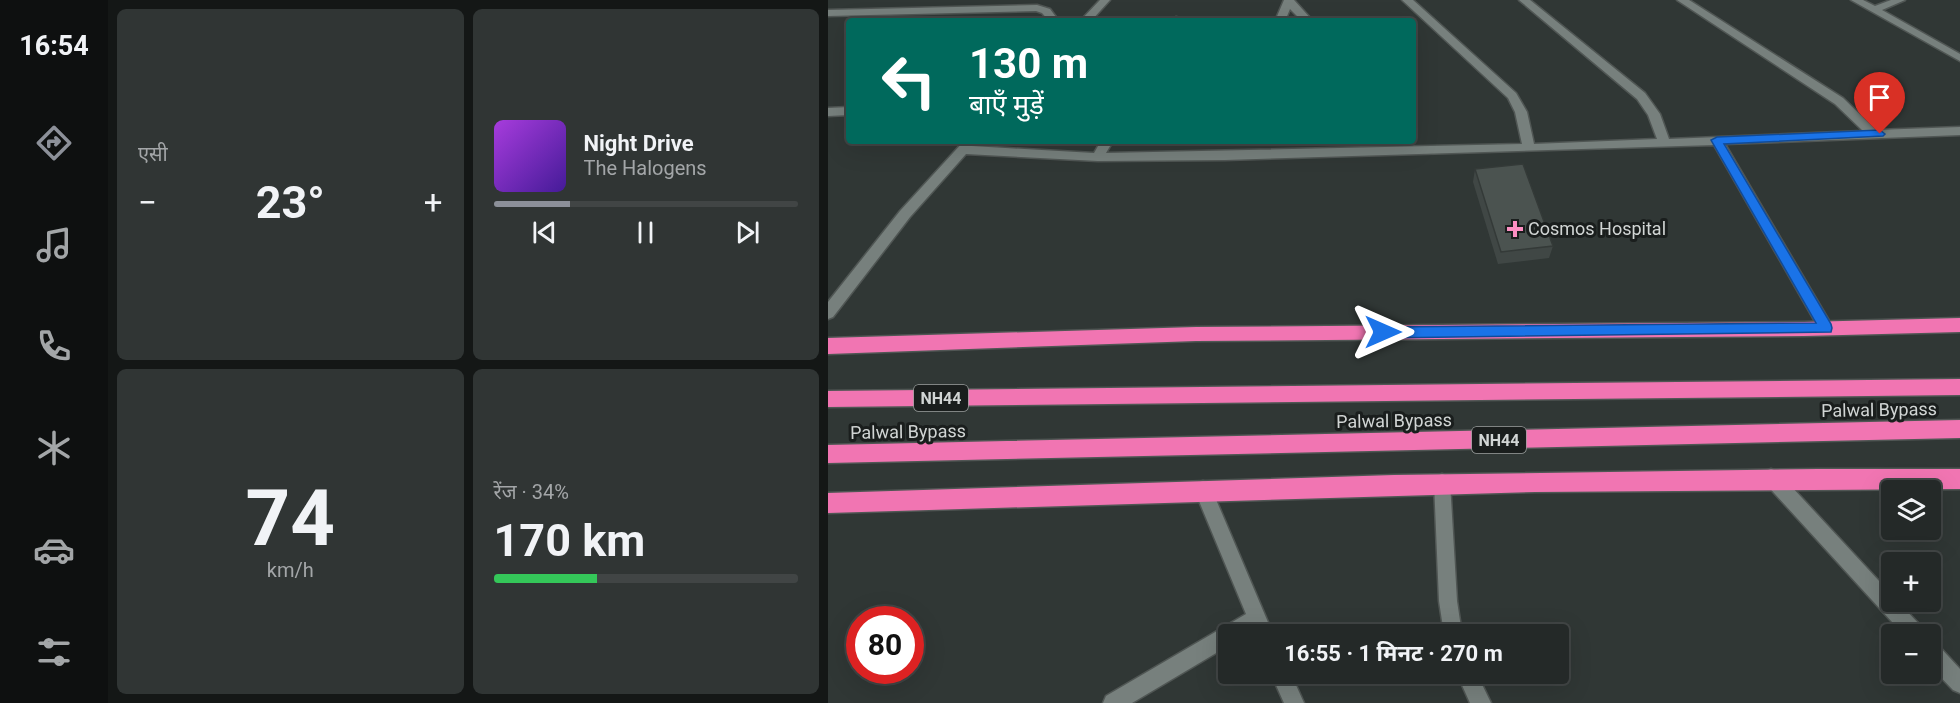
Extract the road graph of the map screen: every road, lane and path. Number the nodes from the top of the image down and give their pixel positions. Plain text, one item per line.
1 (1105, 0) edge
2 (1407, 0) edge
3 (1524, 0) edge
4 (1682, 0) edge
5 (1856, 0) edge
6 (1900, 0) edge
7 (1289, 1) edge
8 (1874, 10) junction
9 (828, 13) edge
10 (1052, 18) edge
11 (1088, 18) edge
12 (1281, 18) edge
13 (1305, 18) edge
14 (1960, 58) edge
15 (846, 111) edge
16 (828, 112) edge
17 (1960, 131) edge
18 (1873, 134) junction
19 (1717, 140) junction
20 (1664, 142) junction
21 (1105, 144) edge
22 (1230, 144) edge
23 (966, 146) edge
24 (1390, 146) edge
25 (1529, 148) junction
26 (1225, 156) junction
27 (1098, 158) junction
28 (828, 313) edge
29 (1960, 325) edge
30 (1826, 328) junction
31 (828, 346) edge
32 (1960, 387) edge
33 (828, 399) edge
34 (1960, 429) edge
35 (828, 454) edge
36 (1771, 477) junction
37 (1960, 479) edge
38 (1442, 482) junction
39 (1203, 489) junction
40 (828, 502) edge
41 (1260, 624) edge
42 (1451, 624) edge
43 (1906, 624) edge
44 (1218, 641) edge
45 (1941, 663) edge
46 (1960, 683) edge
47 (1285, 684) edge
48 (1472, 684) edge
49 (1113, 703) edge
50 (1294, 703) edge
51 (1481, 703) edge

1 - 11 street
2 - 25 street
3 - 20 street
4 - 18 street
5 - 8 street
6 - 8 street
7 - 12 street
7 - 13 street
8 - 14 street
9 - 10 street
15 - 16 street
17 - 18 street
18 - 19 street
19 - 20 street
19 - 30 street
20 - 25 street
21 - 27 street
22 - 26 street
23 - 27 street
23 - 28 street
24 - 25 street
24 - 26 street
26 - 27 street
29 - 30 highway
30 - 31 highway
32 - 33 highway, Palwal Bypass / NH44
34 - 35 highway, Palwal Bypass / NH44
36 - 37 highway
36 - 38 highway
36 - 43 street
38 - 39 highway
38 - 42 street
39 - 40 highway
39 - 41 street
44 - 49 street
45 - 46 street
47 - 50 street
48 - 51 street

